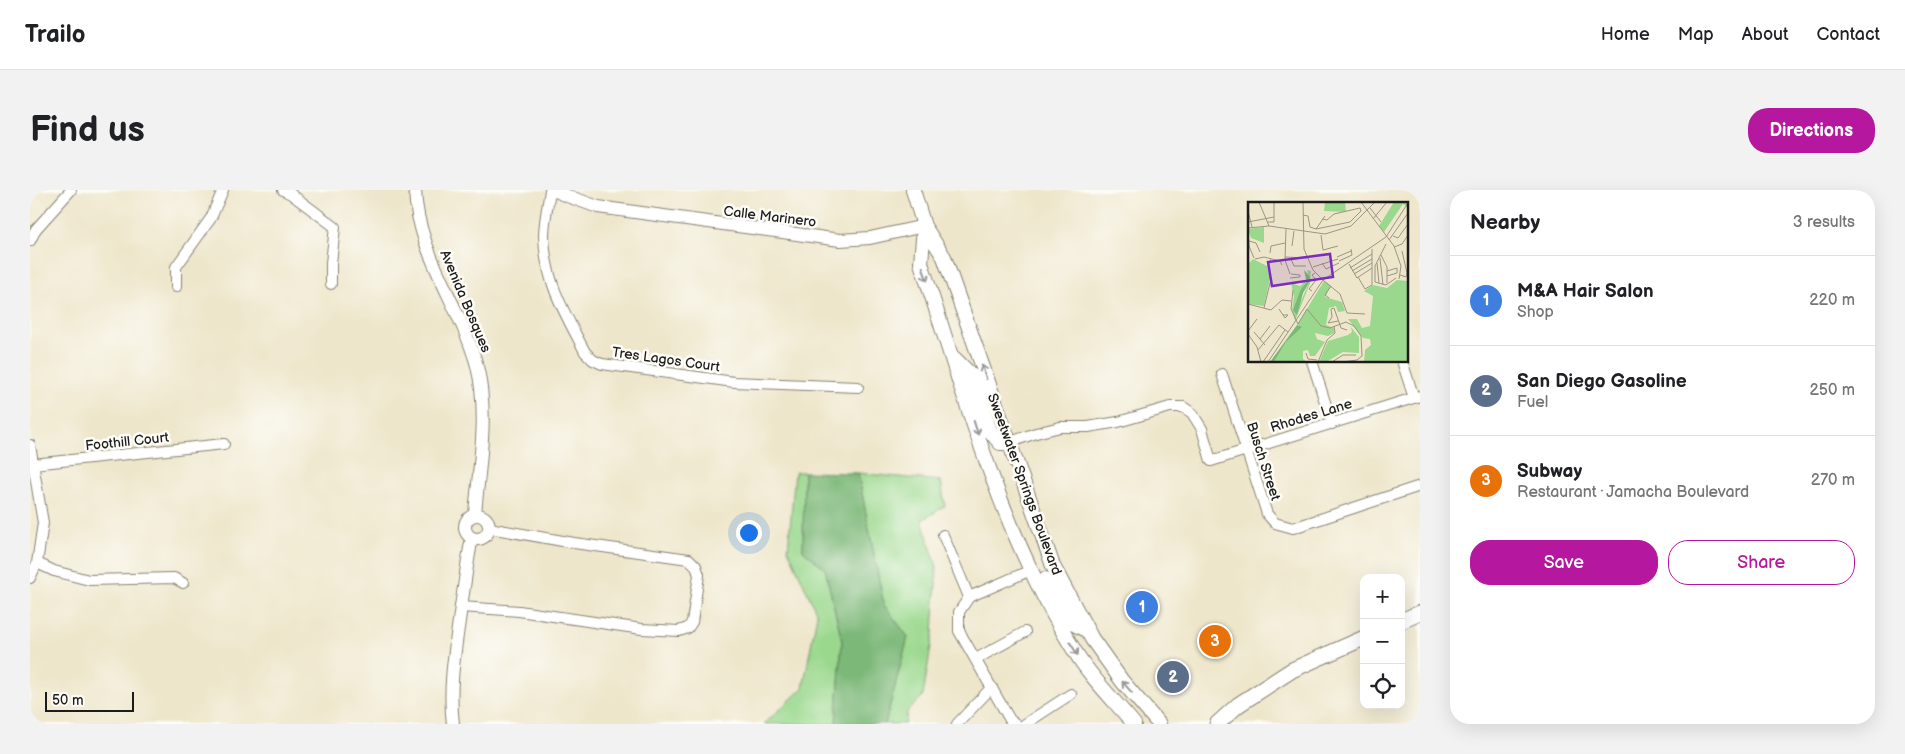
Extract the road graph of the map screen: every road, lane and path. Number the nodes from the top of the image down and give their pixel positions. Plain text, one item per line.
1 (71, 190) edge
2 (223, 190) edge
3 (283, 190) edge
4 (415, 190) edge
5 (550, 190) edge
6 (555, 190) edge
7 (914, 190) edge
8 (924, 226) junction
9 (30, 241) edge
10 (331, 284) dead end
11 (176, 287) dead end
12 (952, 357) junction
13 (1312, 362) edge
14 (1402, 362) edge
15 (1222, 374) dead end
16 (858, 387) dead end
17 (1417, 397) edge
18 (1332, 424) junction
19 (1008, 443) junction
20 (224, 444) dead end
21 (30, 445) edge
22 (1246, 450) junction
23 (33, 464) junction
24 (1420, 486) edge
25 (475, 514) junction
26 (489, 528) junction
27 (943, 535) dead end
28 (472, 538) junction
29 (37, 563) junction
30 (1031, 570) junction
31 (30, 578) edge
32 (183, 583) dead end
33 (969, 597) junction
34 (461, 607) junction
35 (1420, 613) edge
36 (1405, 619) edge
37 (1088, 631) junction
38 (1026, 632) dead end
39 (1360, 640) edge
40 (976, 659) junction
41 (992, 687) junction
42 (1071, 694) dead end
43 (453, 724) edge
44 (957, 724) edge
45 (1016, 724) edge
46 (1025, 724) edge
47 (1134, 724) edge
48 (1159, 724) edge
49 (1217, 724) edge

1 - 9 street
2 - 11 street
3 - 10 street
4 - 25 street, Avenida Bosques
5 - 16 street, Tres Lagos Court
6 - 8 street, Calle Marinero
7 - 8 main road, Sweetwater Springs Boulevard
8 -> 12 main road, Sweetwater Springs Boulevard
19 -> 8 main road, Sweetwater Springs Boulevard
12 - 19 main road
12 -> 30 main road, Sweetwater Springs Boulevard
13 - 18 street
14 - 17 street
15 - 22 street, Busch Street
17 - 18 street, Rhodes Lane
18 - 22 street, Rhodes Lane
19 - 22 street, Rhodes Lane
19 - 37 main road, Sweetwater Springs Boulevard
20 - 23 street, Foothill Court
21 - 23 street
22 - 24 street, Busch Street
23 - 29 street
25 - 26 street
25 - 28 street
26 - 28 street
26 - 34 street
27 - 33 street
28 - 34 street
29 - 31 street
29 - 32 street
30 - 33 street
30 - 37 main road
30 -> 47 main road, Sweetwater Springs Boulevard
33 - 40 street
34 - 43 street
35 - 36 main road
48 -> 37 main road, Sweetwater Springs Boulevard
38 - 40 street
39 - 49 main road
40 - 41 street
41 - 44 street
41 - 45 street
42 - 46 street

